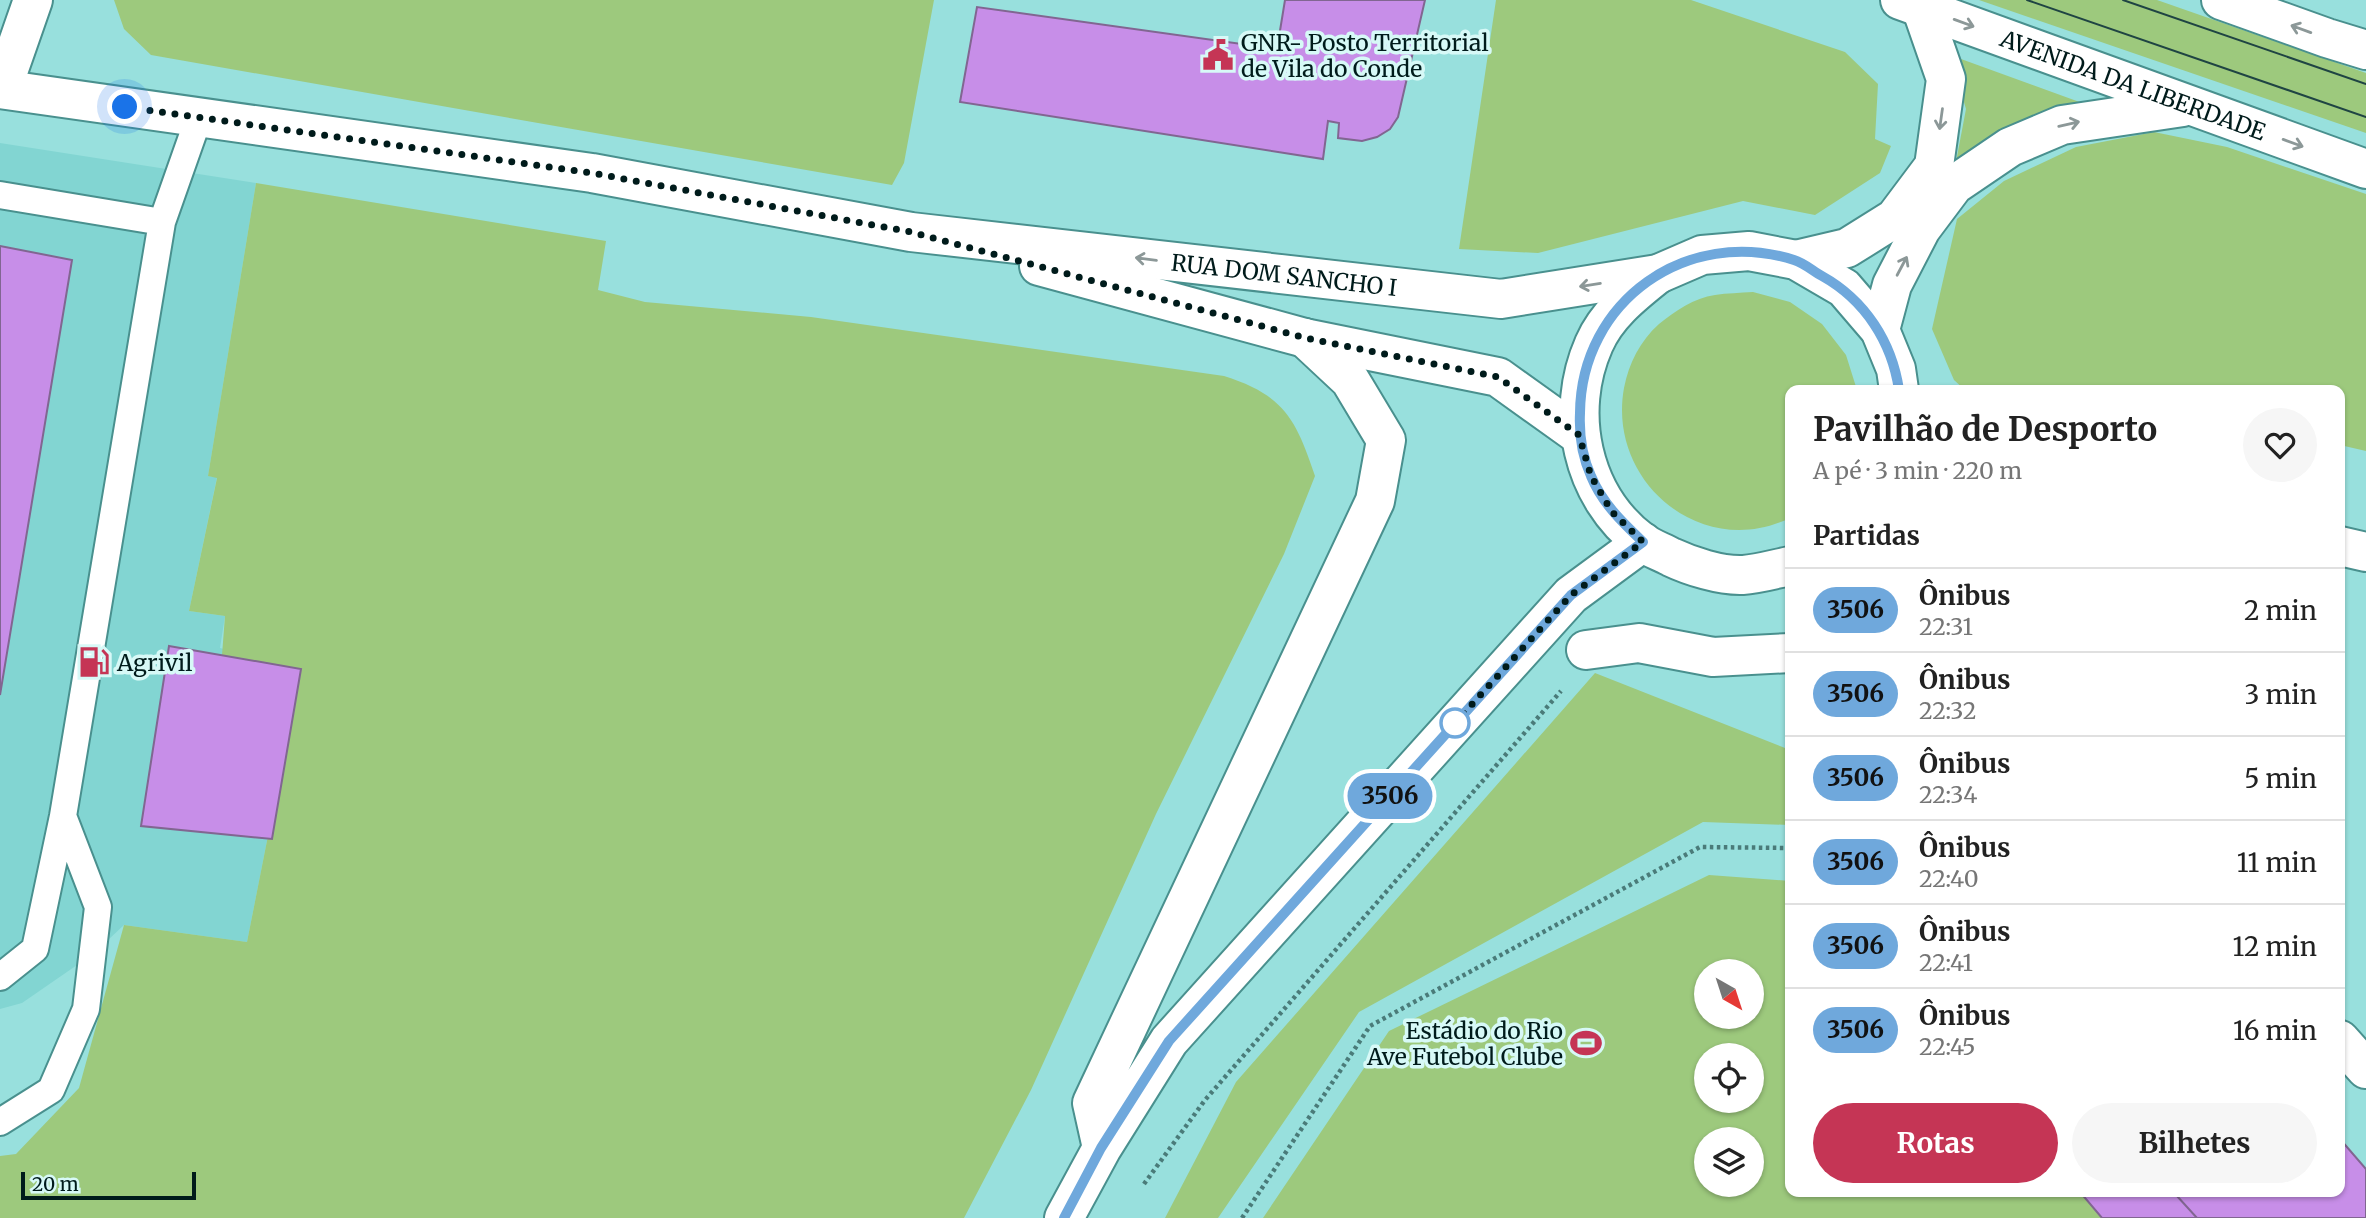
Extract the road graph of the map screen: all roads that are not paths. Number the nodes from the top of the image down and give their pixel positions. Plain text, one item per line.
1 (33, 0) edge
2 (2221, 0) edge
3 (1910, 4) edge
4 (2366, 50) edge
5 (1, 89) edge
6 (2190, 106) junction
7 (199, 117) junction
8 (2366, 169) edge
9 (0, 194) edge
10 (162, 222) junction
11 (911, 232) junction
12 (1796, 261) junction
13 (1658, 274) junction
14 (1880, 330) junction
15 (1306, 338) junction
16 (1898, 385) edge
17 (1579, 435) junction
18 (1643, 542) junction
19 (2345, 547) edge
20 (2366, 552) edge
21 (1785, 567) edge
22 (1586, 650) road end
23 (1785, 653) edge
24 (63, 816) junction
25 (0, 977) edge
26 (2345, 1046) edge
27 (2366, 1069) edge
28 (0, 1122) edge
29 (1101, 1148) junction
30 (1064, 1218) edge

1 - 5 street
4 -> 2 street
3 -> 6 street, AVENIDA DA LIBERDADE
3 -> 12 street
5 - 7 street, RUA DOM SANCHO I
6 -> 8 street, AVENIDA DA LIBERDADE
14 -> 6 street
7 - 10 lane
7 - 11 street, RUA DOM SANCHO I
9 - 10 lane
10 - 24 lane
13 -> 11 street, RUA DOM SANCHO I
11 - 15 street, RUA DOM SANCHO I
12 - 13 street, RUA DOM SANCHO I
12 - 14 street, RUA DOM SANCHO I
13 - 17 street, RUA DOM SANCHO I
14 - 16 street, RUA DOM SANCHO I
15 - 17 street, RUA DOM SANCHO I
15 - 29 street
17 - 18 street, RUA DOM SANCHO I
18 - 21 street, RUA DOM SANCHO I
18 - 29 street
19 - 20 street
22 - 23 street
24 - 25 lane
24 - 28 lane
26 - 27 street
29 - 30 street

